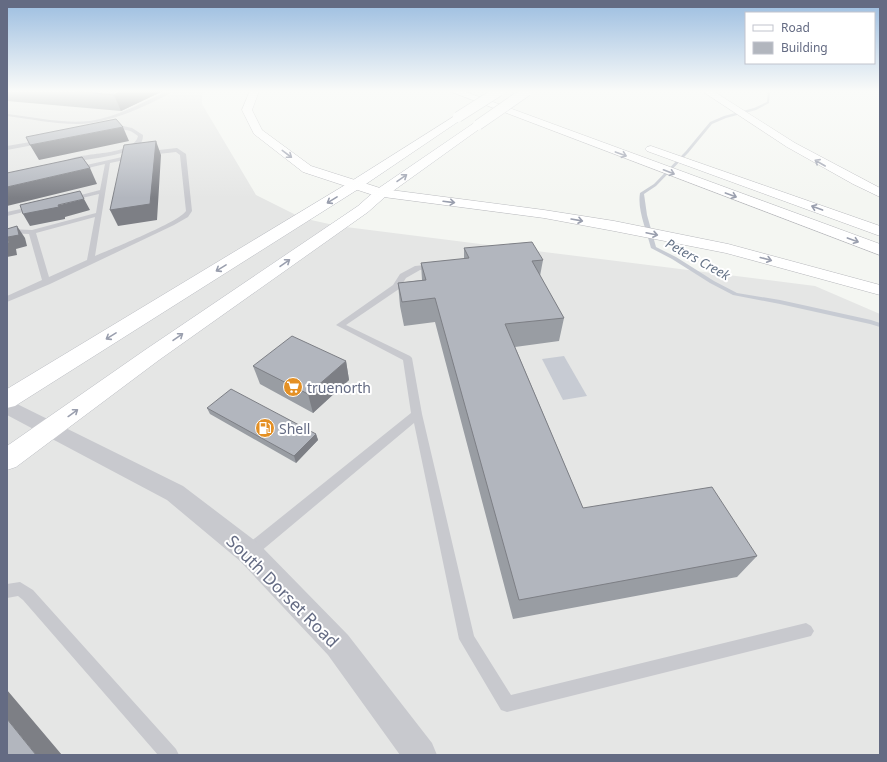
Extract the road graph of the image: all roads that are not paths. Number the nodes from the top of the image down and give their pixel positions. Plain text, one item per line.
1 (255, 127) edge
2 (444, 127) edge
3 (476, 127) edge
4 (548, 127) edge
5 (758, 127) edge
6 (102, 130) edge
7 (51, 140) edge
8 (641, 146) dead end
9 (7, 148) edge
10 (108, 161) junction
11 (61, 163) edge
12 (65, 171) edge
13 (356, 185) junction
14 (102, 191) junction
15 (381, 193) junction
16 (880, 193) edge
17 (58, 202) edge
18 (44, 205) edge
19 (7, 214) edge
20 (98, 214) junction
21 (7, 231) edge
22 (880, 231) edge
23 (32, 232) junction
24 (880, 250) edge
25 (90, 262) junction
26 (440, 266) edge
27 (47, 282) junction
28 (880, 290) edge
29 (7, 299) edge
30 (7, 400) edge
31 (7, 406) edge
32 (417, 414) junction
33 (51, 429) junction
34 (7, 460) edge
35 (249, 552) junction
36 (14, 590) edge
37 (806, 631) dead end
38 (170, 755) edge
39 (420, 755) edge

1 -> 13 main road
2 - 13 main road, bridge
15 -> 3 main road, bridge
4 -> 24 main road
16 -> 5 main road
6 - 11 lane
7 - 9 lane
22 -> 8 main road
10 - 12 lane
10 - 14 lane
10 - 25 lane
13 - 15 main road
13 -> 30 main road
14 - 17 lane
14 - 20 lane
15 -> 28 main road
33 -> 15 main road
18 - 19 lane
20 - 23 lane
20 - 25 lane
21 - 23 lane
23 - 27 lane
25 - 27 lane
26 - 32 lane
27 - 29 lane
31 - 33 street, South Dorset Road
32 - 35 lane
32 - 37 lane
33 - 34 main road
33 - 35 street, South Dorset Road
35 - 39 street, South Dorset Road
36 - 38 lane

